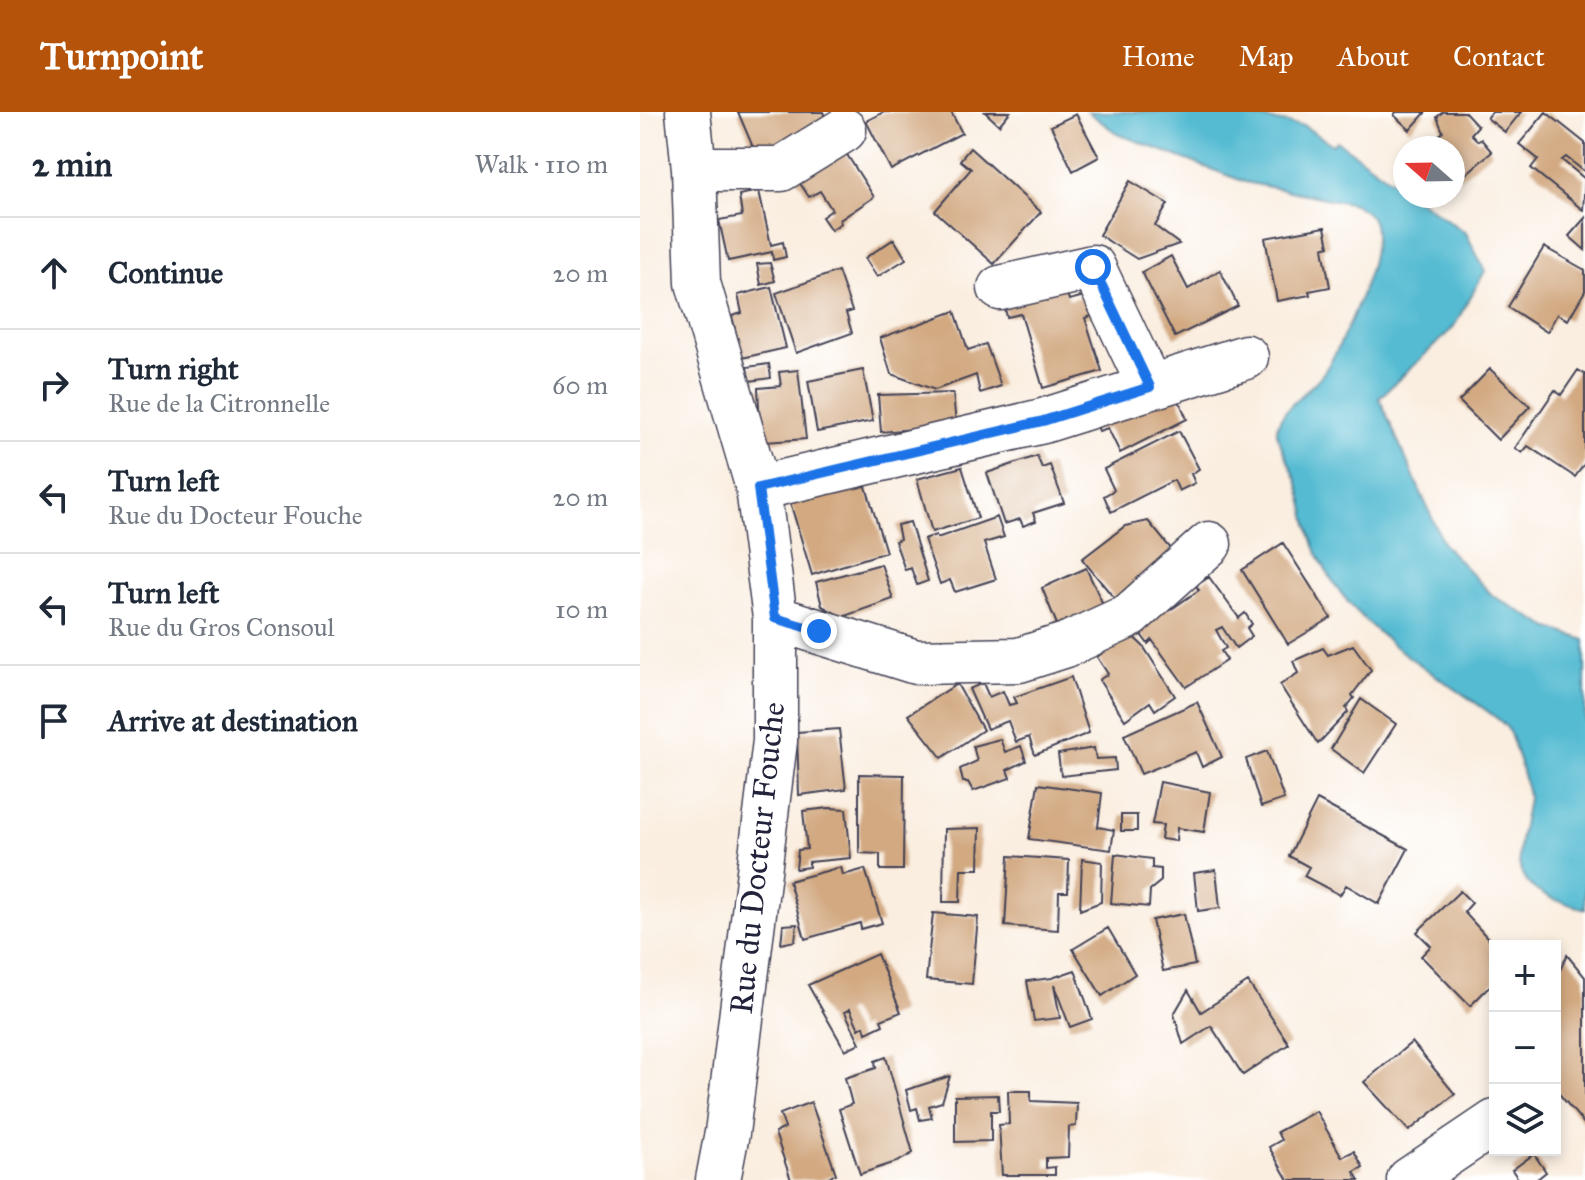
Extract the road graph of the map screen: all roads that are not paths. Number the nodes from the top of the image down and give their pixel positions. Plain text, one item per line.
1 (688, 112) edge
2 (844, 130) dead end
3 (694, 169) junction
4 (1000, 288) dead end
5 (1246, 357) dead end
6 (1150, 387) junction
7 (758, 488) junction
8 (1209, 544) dead end
9 (775, 618) junction
10 (1489, 1126) edge
11 (718, 1180) edge
12 (1409, 1180) edge

1 - 3 street, Rue du Docteur Fouche
2 - 3 street
3 - 7 street, Rue du Docteur Fouche
4 - 6 street
5 - 6 street
6 - 7 street
7 - 9 street, Rue du Docteur Fouche
8 - 9 street
9 - 11 street, Rue du Docteur Fouche
10 - 12 street

